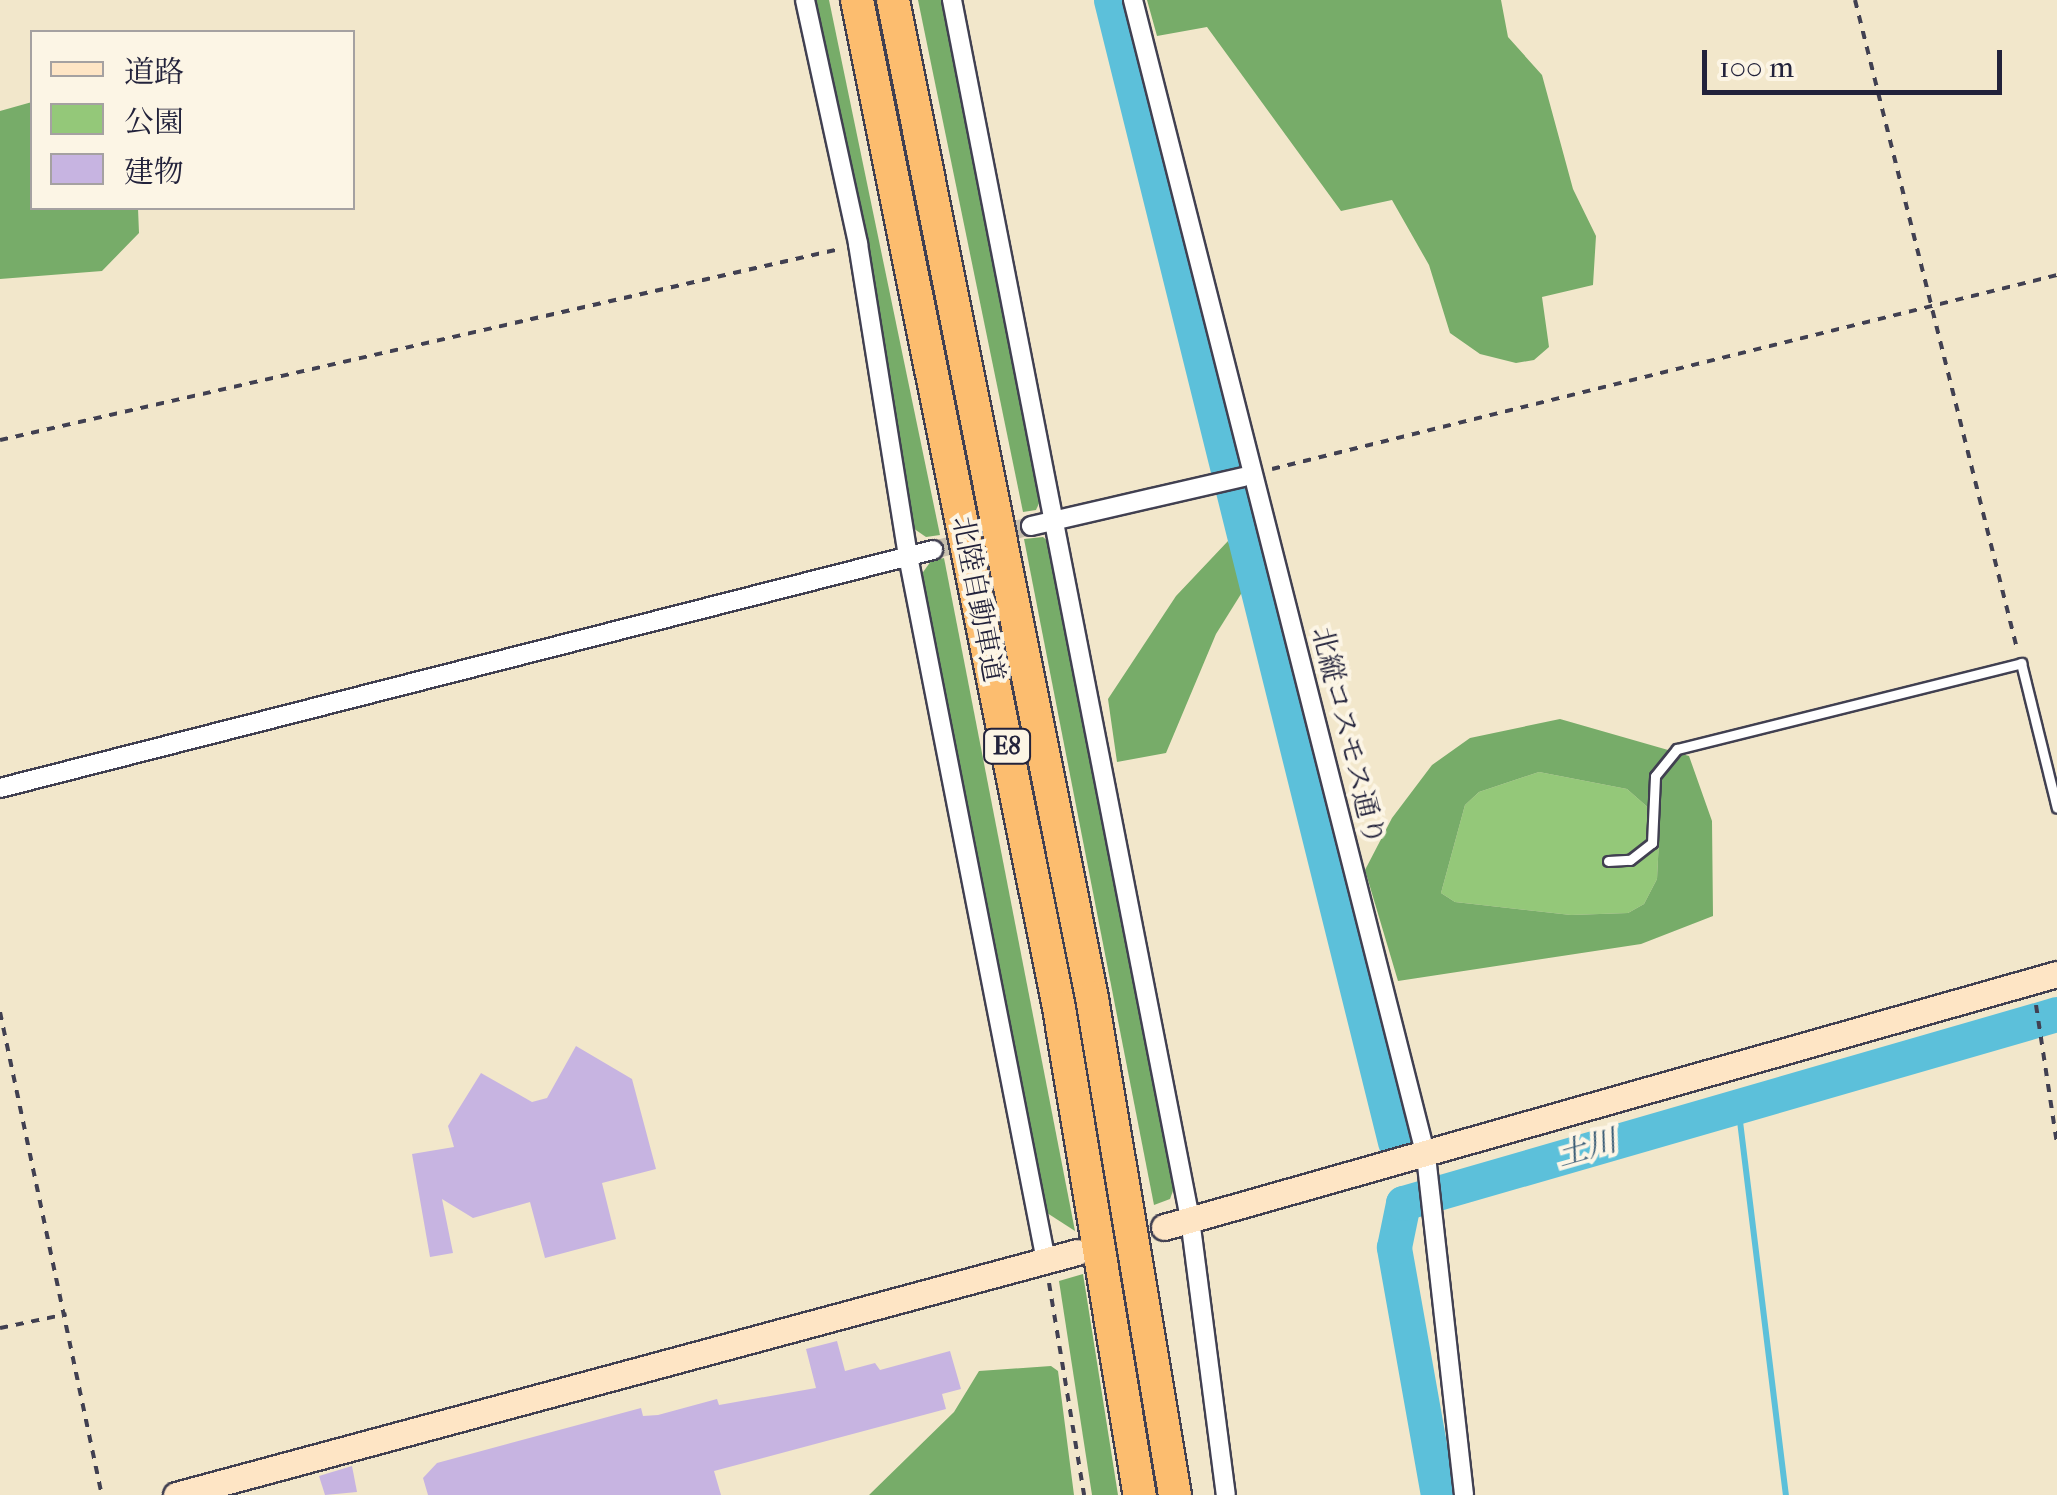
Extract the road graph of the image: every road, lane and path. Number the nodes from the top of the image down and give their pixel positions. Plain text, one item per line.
1 (805, 0) edge
2 (857, 0) edge
3 (893, 0) edge
4 (952, 0) edge
5 (1132, 0) edge
6 (1855, 0) edge
7 (858, 244) junction
8 (2057, 276) edge
9 (1932, 306) junction
10 (0, 440) edge
11 (1240, 478) junction
12 (1058, 522) junction
13 (1031, 526) tunnel mouth
14 (933, 550) tunnel mouth
15 (908, 556) junction
16 (2021, 664) junction
17 (0, 788) edge
18 (2057, 808) edge
19 (1608, 860) dead end
20 (2057, 974) edge
21 (2032, 992) dead end
22 (0, 1012) edge
23 (2057, 1144) edge
24 (1426, 1161) junction
25 (1190, 1219) junction
26 (1164, 1227) dead end
27 (1077, 1252) dead end
28 (1046, 1260) junction
29 (67, 1314) junction
30 (0, 1328) edge
31 (102, 1495) edge
32 (176, 1495) edge
33 (1084, 1495) edge
34 (1140, 1495) edge
35 (1174, 1495) edge
36 (1226, 1495) edge
37 (1464, 1495) edge

1 - 7 street
2 - 34 highway, 北陸自動車道 / E8
3 - 35 highway, 北陸自動車道 / E8
4 - 12 street
5 - 11 street, 北縦コスモス通り
6 - 9 path
7 - 10 path
7 - 15 street
8 - 9 path
9 - 11 path
9 - 16 path
11 - 12 street
11 - 24 street, 北縦コスモス通り
12 - 13 street
12 - 25 street
14 - 15 street
15 - 17 street
15 - 28 street
16 - 18 lane
16 - 19 lane
20 - 24 street
21 - 23 path
22 - 29 path
24 - 25 street
24 - 37 street, 北縦コスモス通り
25 - 26 street
25 - 36 street
27 - 28 street
28 - 32 street
28 - 33 path
29 - 30 path
29 - 31 path

